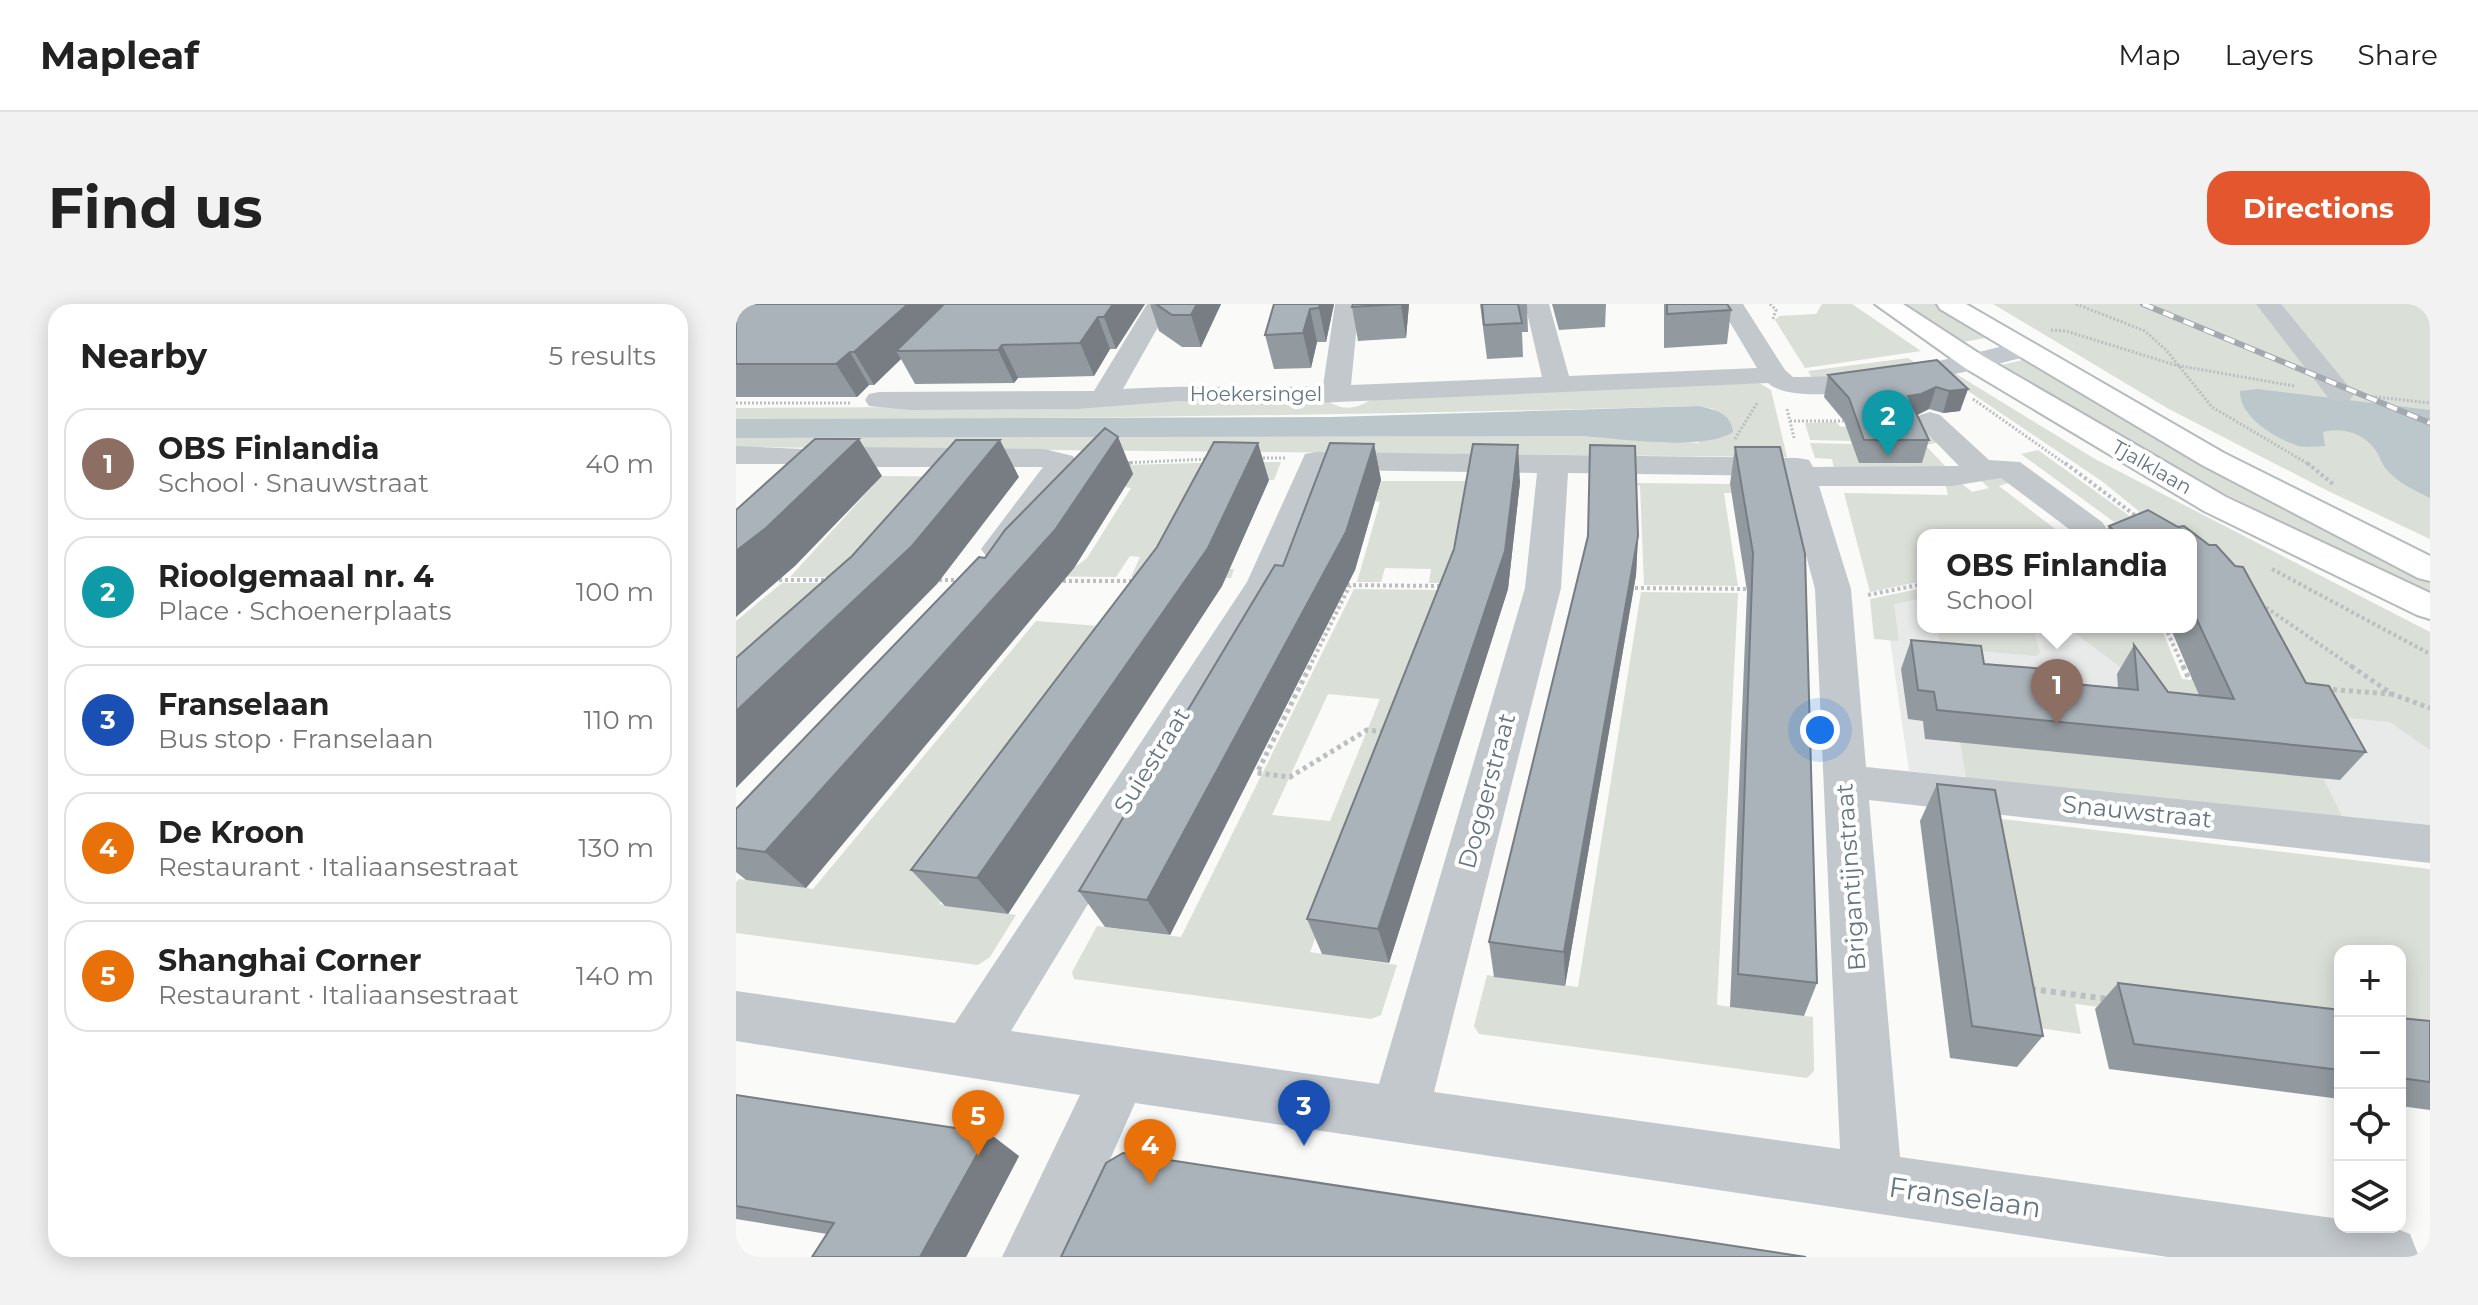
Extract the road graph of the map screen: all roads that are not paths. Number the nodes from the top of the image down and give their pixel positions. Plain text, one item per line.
1 (1159, 304) edge
2 (1347, 304) edge
3 (1537, 304) edge
4 (1731, 304) edge
5 (1887, 304) edge
6 (1949, 304) edge
7 (2268, 304) edge
8 (2034, 339) junction
9 (1974, 362) junction
10 (900, 378) dead end
11 (1780, 380) junction
12 (1557, 384) junction
13 (1336, 394) junction
14 (2340, 394) road end
15 (1103, 399) junction
16 (1930, 421) dead end
17 (736, 455) edge
18 (792, 455) edge
19 (1553, 463) junction
20 (1800, 471) junction
21 (1982, 471) junction
22 (2090, 529) dead end
23 (736, 533) edge
24 (2430, 570) edge
25 (976, 580) edge
26 (2430, 607) edge
27 (1845, 781) junction
28 (2430, 844) edge
29 (736, 1016) edge
30 (969, 1050) junction
31 (1121, 1072) junction
32 (1399, 1116) junction
33 (1872, 1184) junction
34 (1034, 1257) edge
35 (2387, 1257) edge

1 - 15 street
2 - 13 street
3 - 12 street
4 - 11 street
5 - 9 main road, Tjalklaan
6 - 8 main road, Tjalklaan
7 - 14 street
8 - 9 street
8 - 24 main road, Tjalklaan
9 - 11 street
9 - 26 main road, Tjalklaan
10 - 15 street, Hoekersingel
11 - 12 street, Hoekersingel
12 - 13 street, Hoekersingel
13 - 15 street, Hoekersingel
16 - 21 street
17 - 18 street
19 - 20 street
19 - 30 street, Suiestraat
19 - 32 street, Doggerstraat
20 - 21 street
20 - 27 street, Brigantijnstraat
21 - 22 street
23 - 25 street
27 - 28 street, Snauwstraat
27 - 33 street, Brigantijnstraat
29 - 30 street, Franselaan
30 - 31 street, Franselaan
31 - 32 street, Franselaan
31 - 34 street
32 - 33 street, Franselaan
33 - 35 street, Franselaan

